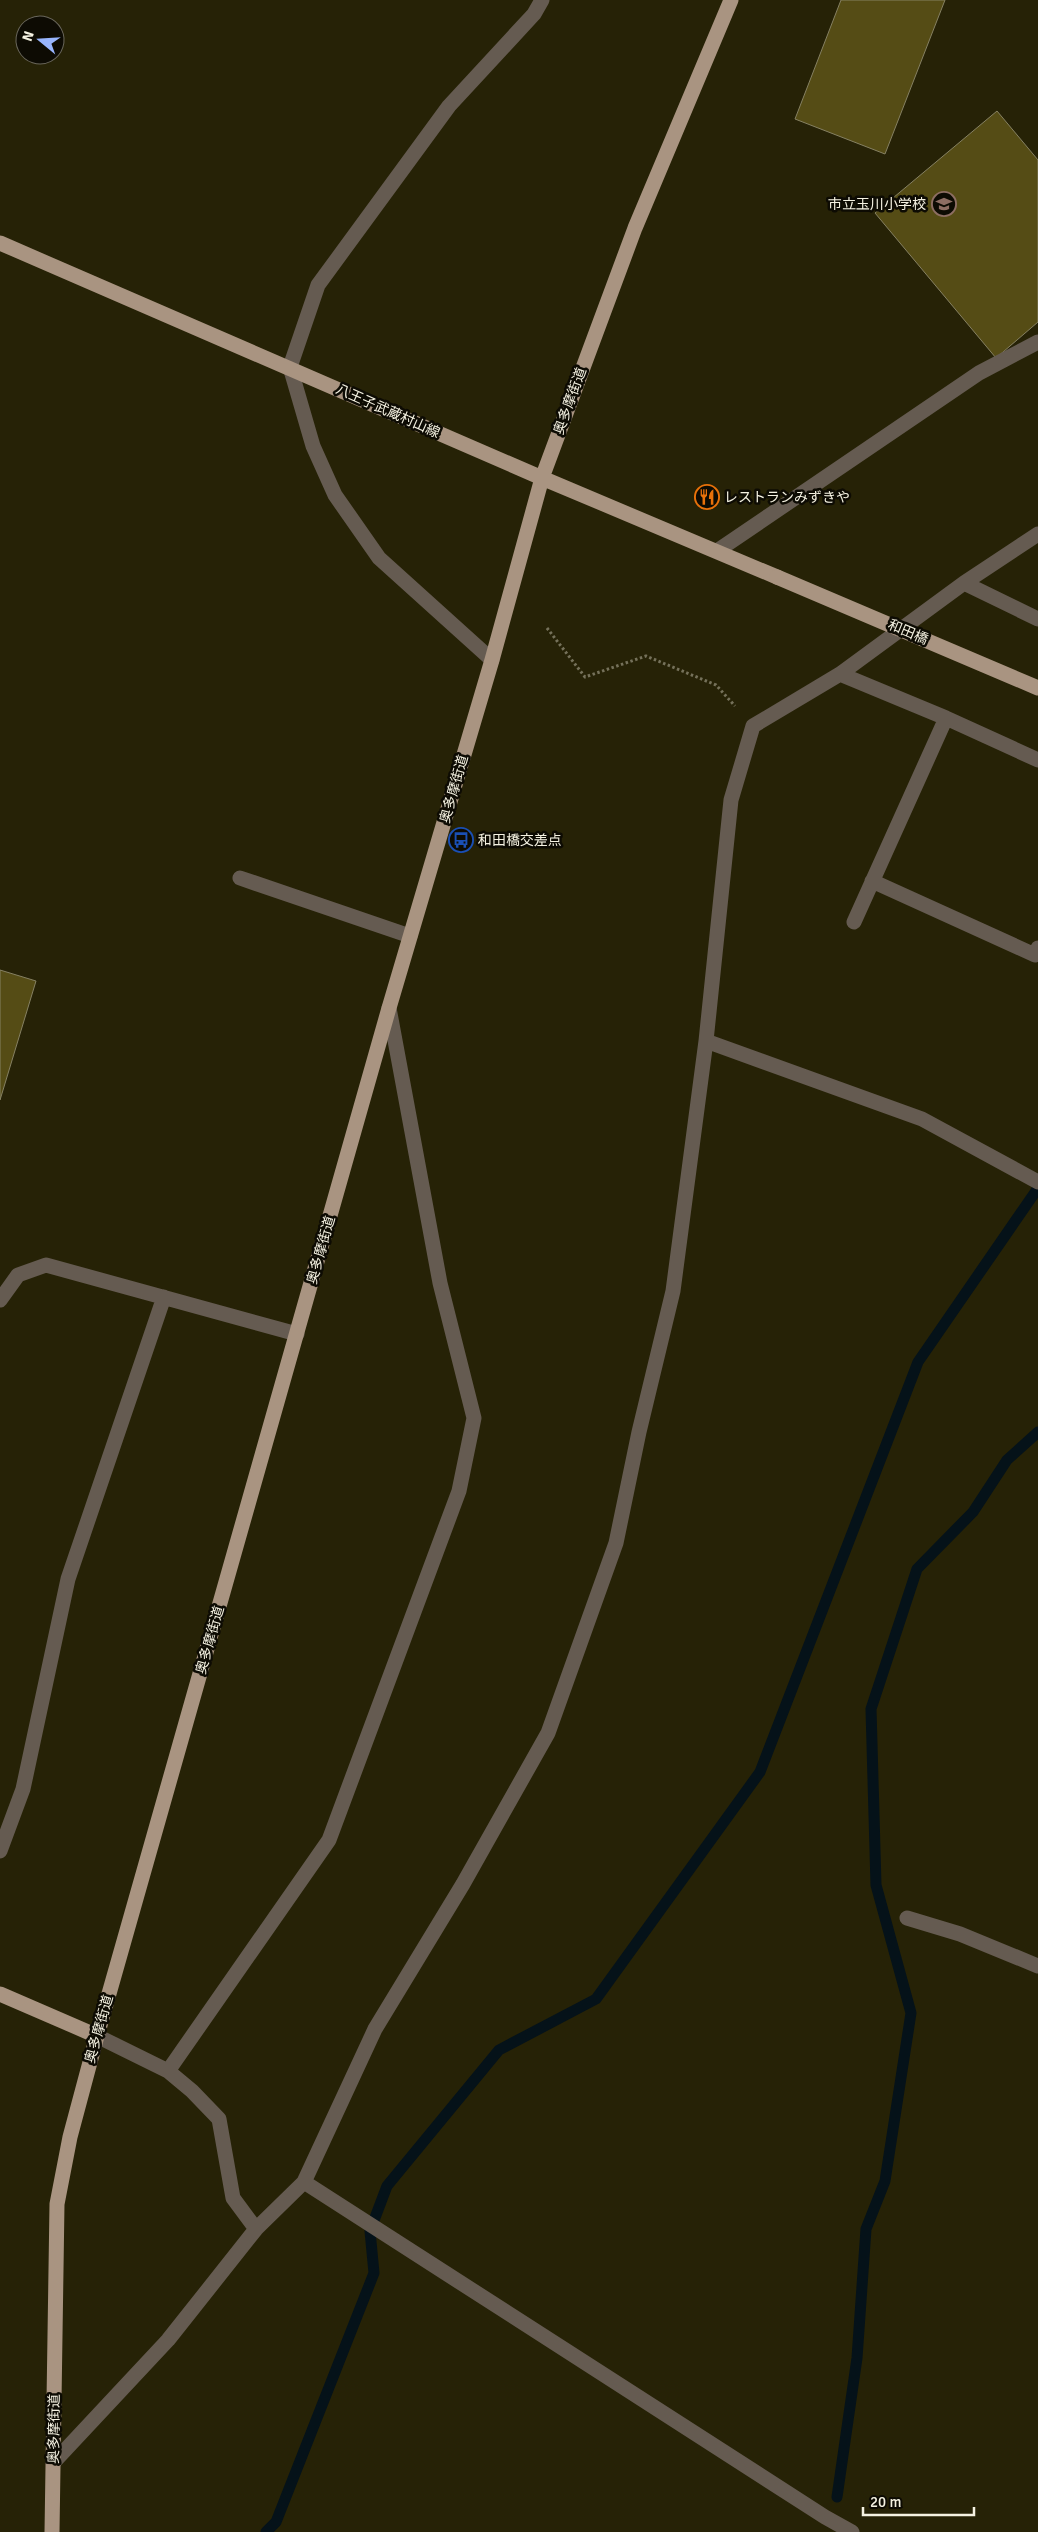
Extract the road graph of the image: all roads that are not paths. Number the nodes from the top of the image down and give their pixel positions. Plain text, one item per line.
1 (542, 0) edge
2 (731, 0) edge
3 (0, 243) edge
4 (1038, 342) edge
5 (290, 368) junction
6 (542, 478) junction
7 (1038, 534) edge
8 (717, 551) junction
9 (777, 577) joint
10 (964, 583) junction
11 (1038, 619) edge
12 (492, 660) junction
13 (840, 674) junction
14 (1038, 688) edge
15 (946, 718) junction
16 (1038, 760) edge
17 (240, 878) dead end
18 (872, 881) junction
19 (854, 922) dead end
20 (410, 936) junction
21 (1036, 952) edge
22 (389, 1008) junction
23 (706, 1041) junction
24 (1032, 1179) edge
25 (164, 1297) junction
26 (0, 1300) edge
27 (298, 1334) junction
28 (0, 1851) edge
29 (907, 1918) dead end
30 (1038, 1966) edge
31 (0, 1994) edge
32 (97, 2036) junction
33 (168, 2071) junction
34 (304, 2182) junction
35 (256, 2229) junction
36 (54, 2462) junction
37 (52, 2532) edge
38 (852, 2532) edge

1 - 5 street
2 - 6 main road, 奥多摩街道
3 - 5 main road, 八王子武蔵村山線
4 - 8 street
5 - 6 main road, 八王子武蔵村山線
5 - 12 street
6 - 8 main road, 八王子武蔵村山線
6 - 12 main road, 奥多摩街道
7 - 10 street
8 - 9 main road, 八王子武蔵村山線
9 - 14 main road, 和田橋, bridge
10 - 11 street
10 - 13 street
12 - 20 main road, 奥多摩街道
13 - 15 street
13 - 23 street
15 - 16 street
15 - 18 street
17 - 20 street
18 - 19 street
18 - 21 street
20 - 22 main road, 奥多摩街道
22 - 27 main road, 奥多摩街道
22 - 33 street
23 - 24 street
23 - 34 street
25 - 26 street
25 - 27 street
25 - 28 street
27 - 32 main road, 奥多摩街道
29 - 30 street
31 - 32 main road
32 - 33 street
32 - 36 main road, 奥多摩街道
33 - 35 street
34 - 35 street
34 - 38 street
35 - 36 street
36 - 37 main road, 奥多摩街道

